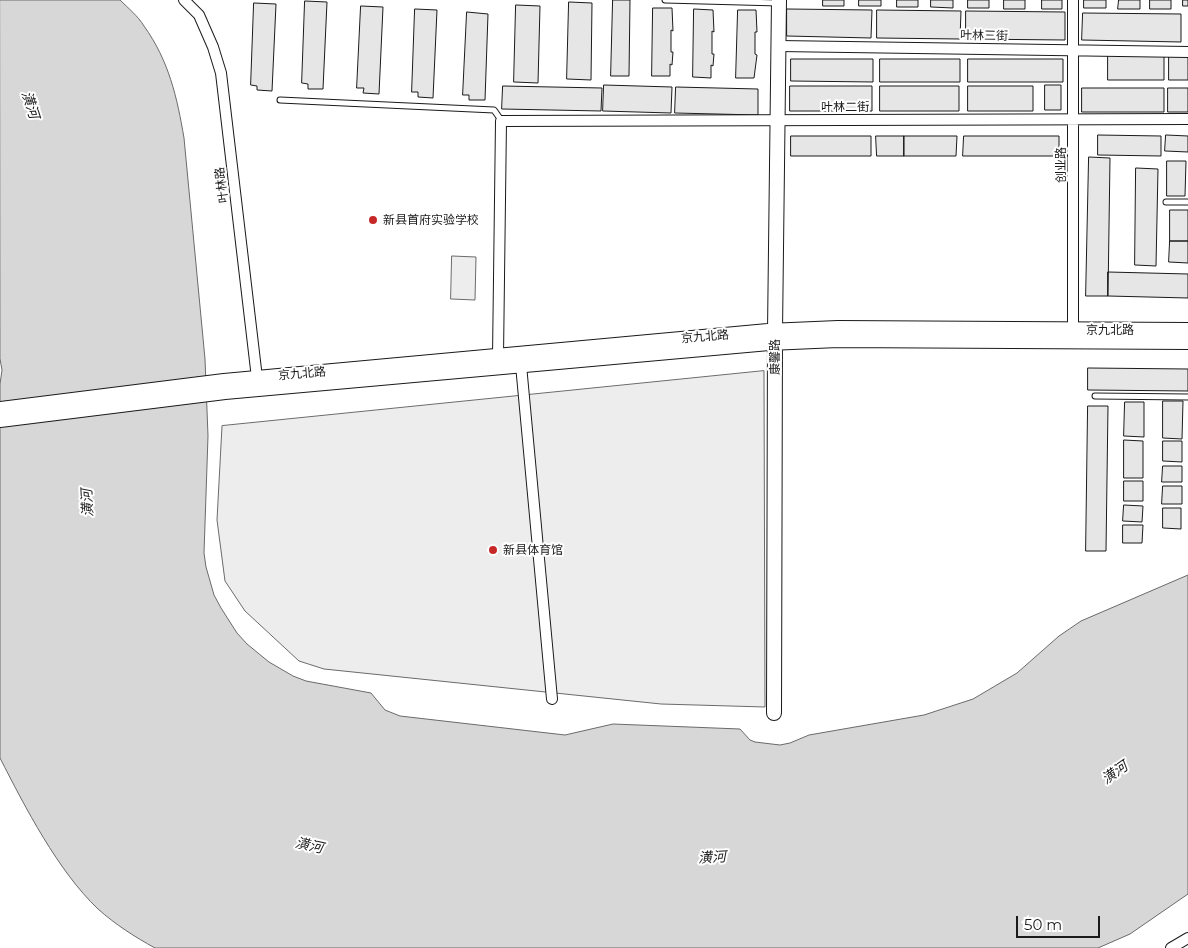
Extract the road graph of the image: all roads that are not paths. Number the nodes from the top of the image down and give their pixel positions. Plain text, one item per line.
1 (184, 0) edge
2 (665, 0) edge
3 (1073, 0) edge
4 (779, 1) edge
5 (779, 46) junction
6 (1073, 50) junction
7 (1188, 52) edge
8 (280, 100) dead end
9 (1073, 119) junction
10 (1188, 119) edge
11 (778, 120) junction
12 (501, 121) junction
13 (1166, 202) dead end
14 (1188, 202) edge
15 (1073, 330) junction
16 (1188, 330) edge
17 (775, 337) junction
18 (1188, 342) edge
19 (498, 356) junction
20 (521, 365) junction
21 (257, 378) junction
22 (225, 386) junction
23 (1095, 396) dead end
24 (1188, 397) edge
25 (0, 409) edge
26 (0, 420) edge
27 (552, 699) dead end
28 (774, 713) dead end
29 (1188, 938) edge
30 (1171, 948) edge

1 - 21 street, 叶林路
2 - 4 lane
3 - 6 street, 创业路
4 - 5 main road, 康馨路
5 - 6 street, 叶林三街
5 - 11 main road, 康馨路
6 - 7 street, 叶林三街
6 - 9 street, 创业路
8 - 12 lane
9 - 10 street, 叶林二街
9 - 11 street, 叶林二街
9 - 15 street, 创业路
11 - 12 street, 叶林二街
11 - 17 main road, 康馨路
12 - 19 street
13 - 14 lane
15 - 16 main road, 京九北路
15 - 17 main road, 京九北路
17 - 18 main road, 京九北路
17 - 19 main road, 京九北路
17 - 20 main road, 京九北路
17 - 28 main road, 康馨路
19 - 21 main road, 京九北路
20 - 22 main road, 京九北路
20 - 27 street
21 - 22 main road, 京九北路
22 - 25 main road
22 - 26 main road
23 - 24 lane
29 - 30 street

